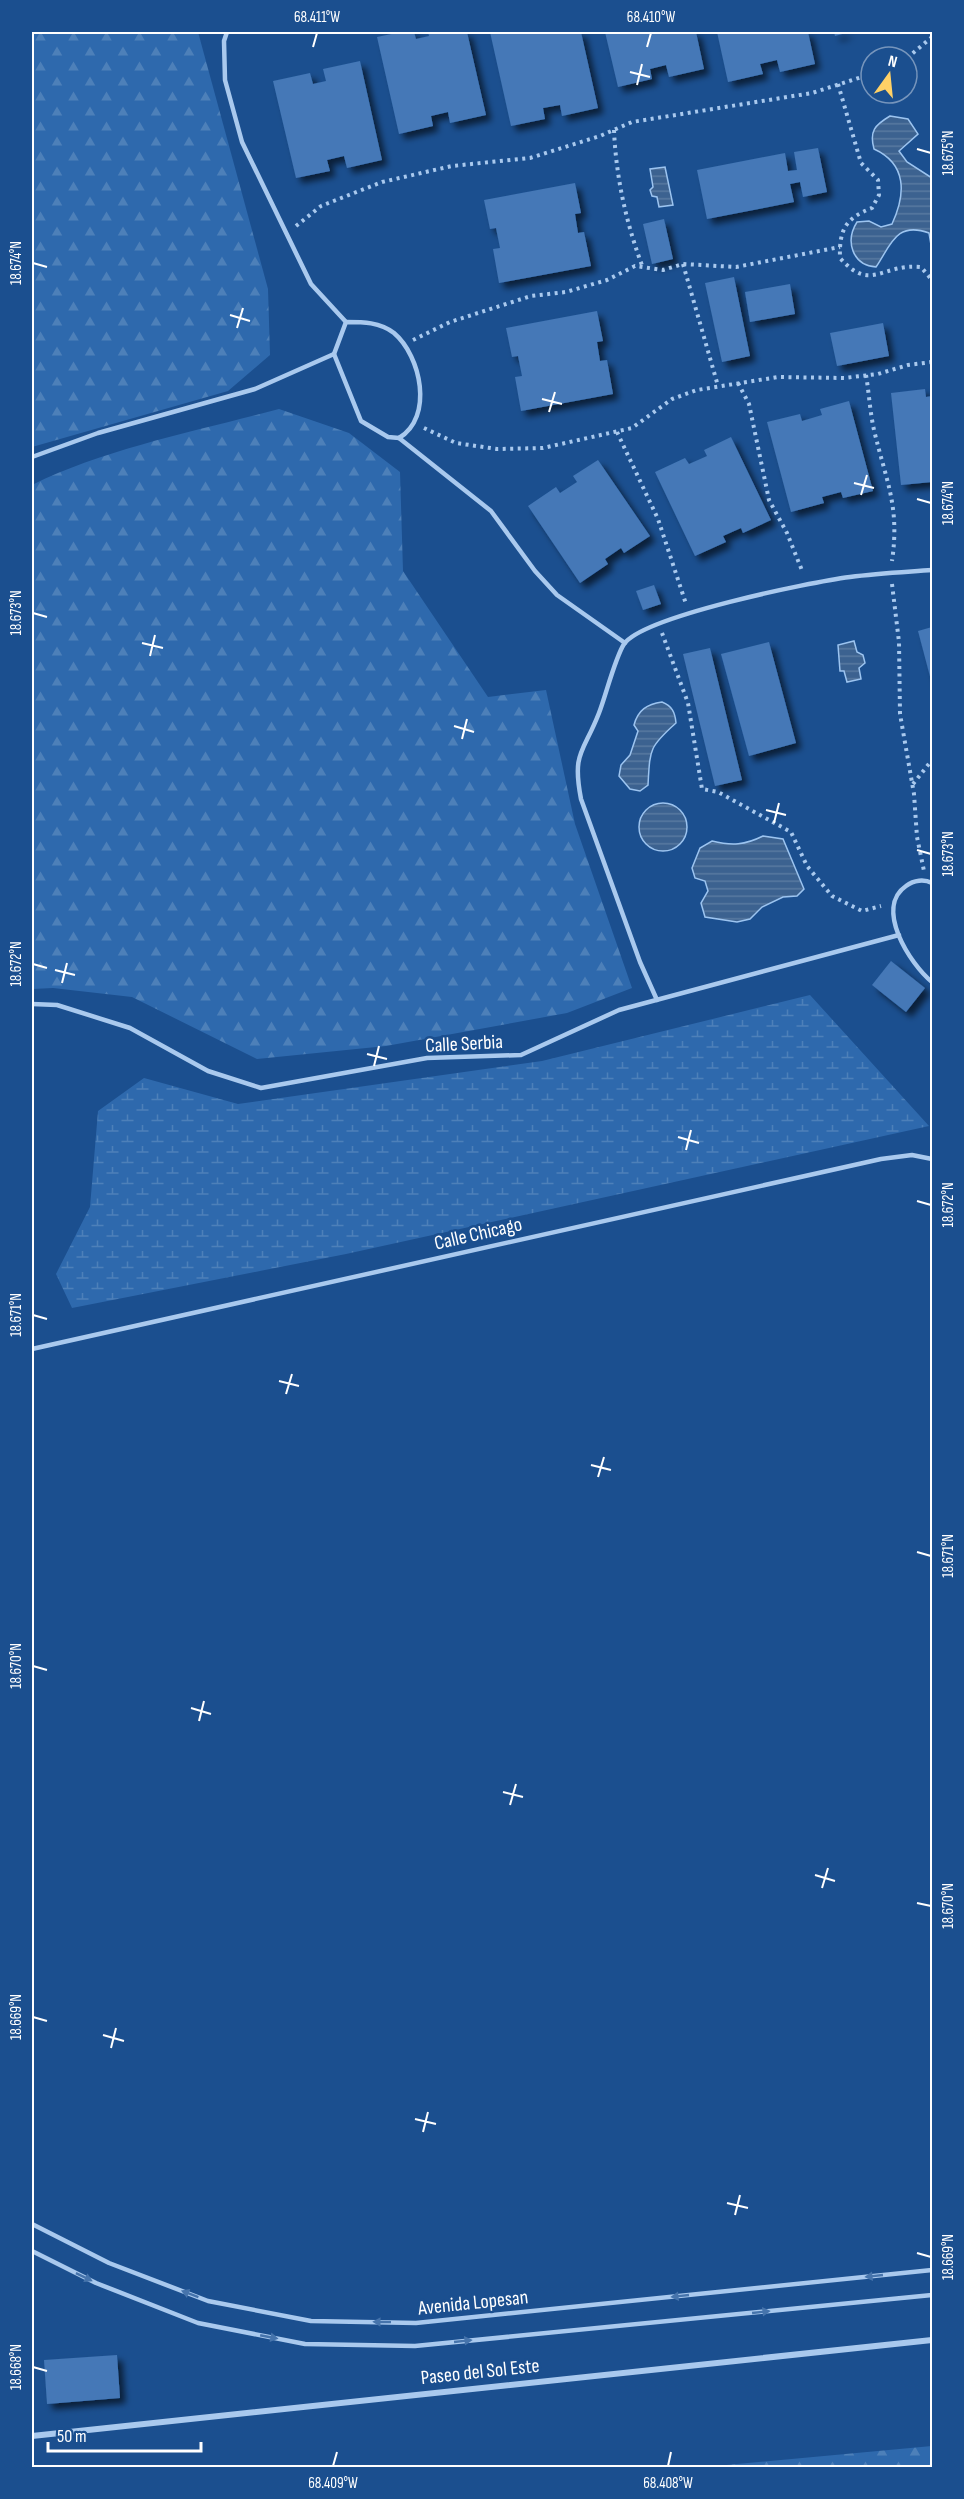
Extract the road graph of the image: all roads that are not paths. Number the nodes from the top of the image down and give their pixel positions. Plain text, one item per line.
1 (226, 32) edge
2 (345, 322) junction
3 (334, 354) junction
4 (399, 438) junction
5 (32, 457) edge
6 (933, 570) edge
7 (625, 643) junction
8 (933, 883) edge
9 (899, 934) junction
10 (933, 982) edge
11 (657, 1000) junction
12 (32, 1004) edge
13 (933, 1159) edge
14 (32, 1349) edge
15 (32, 2224) edge
16 (32, 2251) edge
17 (933, 2270) edge
18 (933, 2295) edge
19 (933, 2340) edge
20 (32, 2436) edge

1 - 2 lane
2 - 3 lane
2 - 4 lane
3 - 4 lane
3 - 5 lane
4 - 7 lane
6 - 7 lane
7 - 11 lane
8 - 9 lane
9 - 10 lane
9 - 11 lane, Calle Serbia
11 - 12 lane, Calle Serbia
13 - 14 lane, Calle Chicago
17 -> 15 lane, Avenida Lopesan
16 -> 18 lane, Avenida Lopesan
19 - 20 street, Paseo del Sol Este

